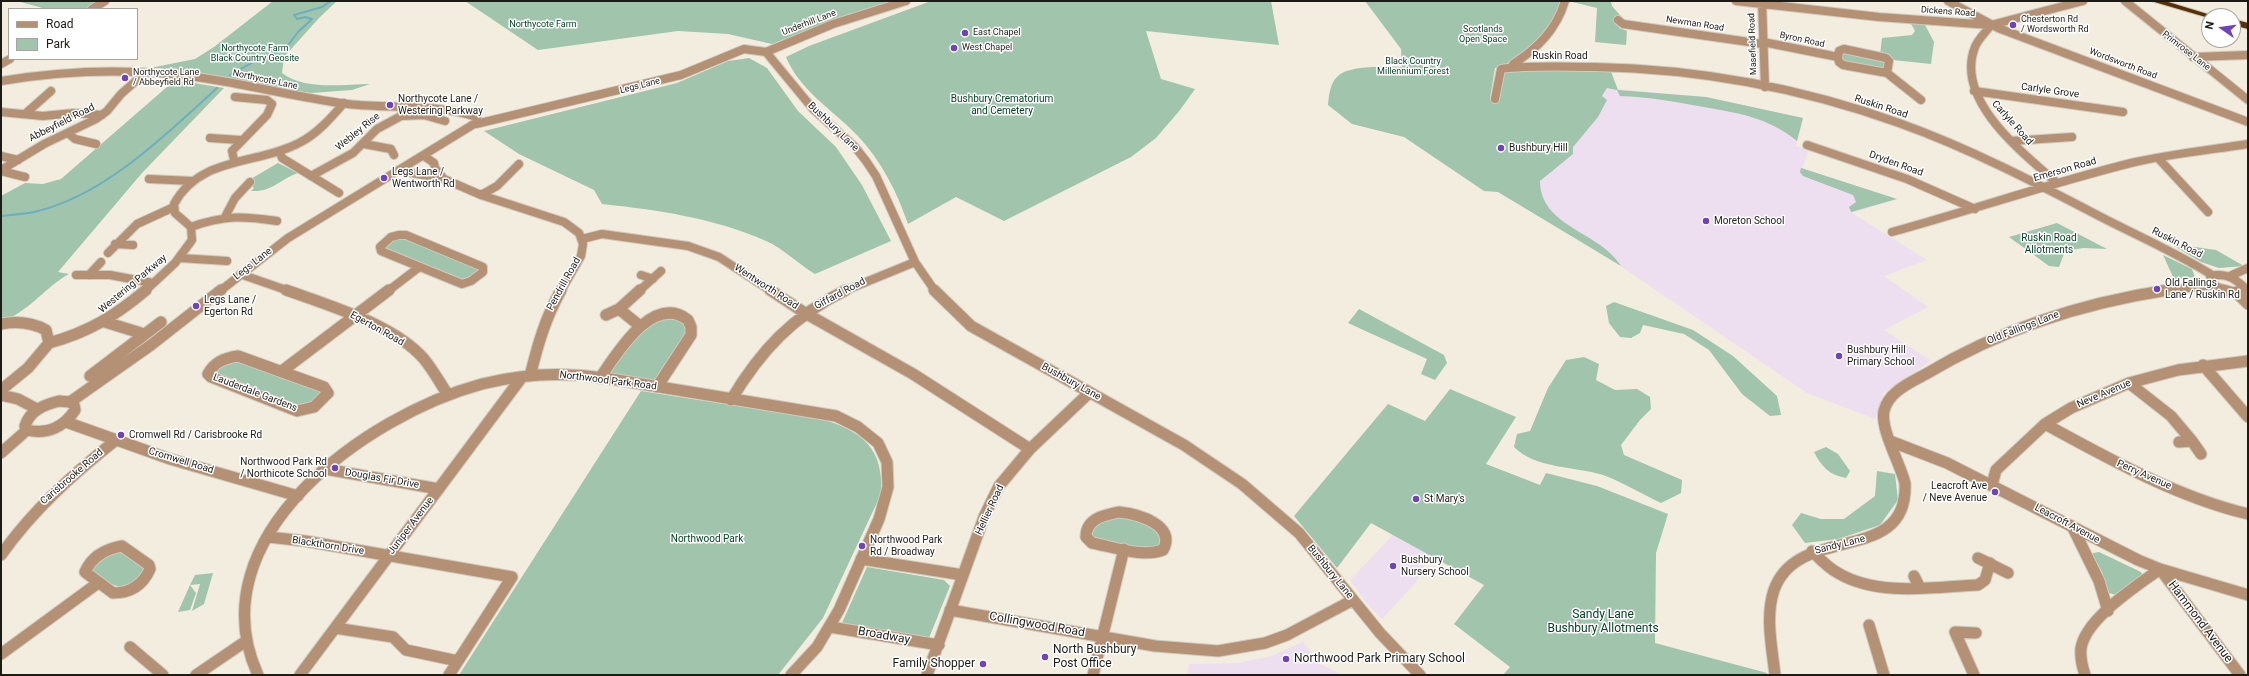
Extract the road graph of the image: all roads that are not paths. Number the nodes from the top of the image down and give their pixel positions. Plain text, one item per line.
1 (105, 1) edge
2 (906, 1) edge
3 (1565, 1) edge
4 (1736, 1) edge
5 (1948, 1) edge
6 (2083, 1) edge
7 (2125, 1) edge
8 (2155, 1) edge
9 (1762, 3) edge
10 (94, 8) edge
11 (2201, 14) edge
12 (1621, 24) dead end
13 (1991, 25) junction
14 (1763, 43) junction
15 (766, 52) junction
16 (2248, 55) edge
17 (1838, 57) junction
18 (2193, 57) junction
19 (1514, 68) junction
20 (145, 73) junction
21 (1887, 73) junction
22 (1, 81) edge
23 (1765, 87) junction
24 (1974, 91) junction
25 (51, 94) dead end
26 (241, 99) dead end
27 (1495, 99) dead end
28 (1921, 100) dead end
29 (2248, 100) edge
30 (344, 103) junction
31 (1, 112) edge
32 (2124, 112) dead end
33 (25, 114) junction
34 (102, 115) junction
35 (445, 121) dead end
36 (473, 121) junction
37 (2248, 122) edge
38 (68, 133) junction
39 (2072, 136) dead end
40 (94, 140) dead end
41 (240, 140) junction
42 (2011, 141) junction
43 (364, 144) junction
44 (2248, 144) edge
45 (202, 145) dead end
46 (1807, 145) dead end
47 (395, 151) dead end
48 (280, 152) junction
49 (1, 156) edge
50 (424, 156) junction
51 (2158, 158) junction
52 (18, 160) junction
53 (234, 160) junction
54 (520, 164) dead end
55 (402, 169) junction
56 (1, 170) edge
57 (311, 176) junction
58 (25, 177) dead end
59 (149, 179) dead end
60 (444, 179) junction
61 (193, 181) junction
62 (2056, 183) junction
63 (252, 186) dead end
64 (2043, 187) junction
65 (338, 189) dead end
66 (481, 195) junction
67 (174, 208) junction
68 (1975, 209) junction
69 (2208, 212) dead end
70 (226, 215) junction
71 (273, 218) dead end
72 (191, 227) junction
73 (1892, 232) dead end
74 (582, 239) junction
75 (115, 244) junction
76 (133, 245) dead end
77 (108, 253) dead end
78 (180, 258) junction
79 (215, 261) junction
80 (227, 261) dead end
81 (101, 262) dead end
82 (915, 262) junction
83 (418, 268) junction
84 (2248, 268) edge
85 (208, 269) dead end
86 (661, 271) dead end
87 (240, 274) junction
88 (76, 275) dead end
89 (89, 275) junction
90 (641, 275) dead end
91 (2212, 275) junction
92 (2230, 276) junction
93 (653, 279) junction
94 (153, 283) junction
95 (2244, 283) edge
96 (2215, 285) junction
97 (2237, 293) junction
98 (2248, 304) edge
99 (619, 309) junction
100 (805, 313) junction
101 (354, 314) junction
102 (606, 315) dead end
103 (105, 322) junction
104 (161, 322) dead end
105 (1, 324) edge
106 (640, 326) junction
107 (144, 334) junction
108 (49, 343) junction
109 (2248, 361) edge
110 (2203, 365) junction
111 (282, 371) junction
112 (90, 376) dead end
113 (526, 376) junction
114 (600, 378) junction
115 (2129, 383) junction
116 (657, 388) junction
117 (1, 390) edge
118 (1089, 392) junction
119 (1, 395) edge
120 (448, 395) junction
121 (731, 400) junction
122 (70, 402) junction
123 (37, 409) junction
124 (2248, 417) edge
125 (66, 422) junction
126 (2045, 424) junction
127 (27, 430) junction
128 (116, 440) junction
129 (1890, 441) junction
130 (2192, 441) junction
131 (2179, 442) dead end
132 (1030, 449) junction
133 (1, 453) edge
134 (2201, 454) dead end
135 (325, 469) junction
136 (1992, 485) junction
137 (439, 489) junction
138 (298, 496) junction
139 (2248, 514) edge
140 (2072, 526) junction
141 (268, 537) junction
142 (1124, 549) junction
143 (1812, 551) junction
144 (1, 555) edge
145 (389, 556) junction
146 (1978, 558) dead end
147 (862, 559) junction
148 (1990, 563) junction
149 (2160, 569) junction
150 (2008, 572) dead end
151 (963, 575) junction
152 (1914, 576) dead end
153 (98, 583) junction
154 (1920, 588) junction
155 (2248, 595) edge
156 (1353, 600) junction
157 (950, 610) junction
158 (2108, 610) junction
159 (1868, 624) dead end
160 (830, 627) junction
161 (335, 628) junction
162 (1976, 633) dead end
163 (1102, 637) junction
164 (246, 641) junction
165 (939, 645) junction
166 (130, 646) dead end
167 (1, 654) edge
168 (458, 661) junction
169 (163, 675) edge
170 (196, 675) edge
171 (258, 675) edge
172 (300, 675) edge
173 (449, 675) edge
174 (792, 675) edge
175 (927, 675) edge
176 (1093, 675) edge
177 (1420, 675) edge
178 (1775, 675) edge
179 (1884, 675) edge
180 (1974, 675) edge
181 (2085, 675) edge
182 (2240, 675) edge

1 - 10 street
2 - 15 street, Underhill Lane
3 - 19 street
4 - 9 street, Dickens Road
5 - 13 street
6 - 13 street
7 - 18 street, Primrose Lane
8 - 11 highway
9 - 13 street, Dickens Road
9 - 14 street, Masefield Road
12 - 14 street, Newman Road
13 - 24 street, Carlyle Road
13 - 37 street, Wordsworth Road
14 - 17 street, Byron Road
14 - 23 street, Masefield Road
15 - 36 street, Legs Lane
15 - 82 street, Bushbury Lane
16 - 18 street
17 - 21 street, Byron Road
17 - 21 street
18 - 29 street, Primrose Lane
19 - 23 street, Ruskin Road
19 - 27 street
20 - 22 street, Northycote Lane
20 - 30 street, Northycote Lane
20 - 34 street, Abbeyfield Road
21 - 28 street, Byron Road
23 - 64 street, Ruskin Road
24 - 32 street, Carlyle Grove
24 - 42 street, Carlyle Road
25 - 33 street
26 - 41 street
30 - 36 street, Northycote Lane
30 - 48 street
31 - 33 street
33 - 34 street
34 - 38 street, Abbeyfield Road
35 - 43 street, Webley Rise
36 - 50 street, Legs Lane
38 - 40 street
38 - 52 street, Abbeyfield Road
39 - 42 street
41 - 45 street
41 - 53 street
42 - 62 street, Carlyle Road
43 - 47 street
43 - 57 street, Webley Rise
44 - 51 street, Emerson Road
46 - 68 street, Dryden Road
48 - 53 street
48 - 57 street
49 - 52 street
50 - 55 street, Legs Lane
50 - 60 street
51 - 62 street, Emerson Road
51 - 69 street
52 - 56 street, Abbeyfield Road
53 - 61 street
54 - 66 street
55 - 60 street
55 - 87 street, Legs Lane
56 - 58 street
57 - 65 street
59 - 61 street
60 - 66 street
61 - 67 street
62 - 64 street, Emerson Road
63 - 70 street
64 - 68 street, Emerson Road
64 - 91 street, Ruskin Road
66 - 74 street
67 - 72 street
67 - 75 street
68 - 73 street, Emerson Road
70 - 71 street
70 - 72 street
72 - 78 street, Westering Parkway
74 - 100 street, Wentworth Road
74 - 113 street, Pendrill Road
75 - 76 street
75 - 77 street
78 - 79 street
78 - 94 street, Westering Parkway
79 - 80 street
79 - 85 street
81 - 89 street
82 - 100 street, Giffard Road
82 - 118 street, Bushbury Lane
83 - 83 street
83 - 101 street
84 - 92 street
86 - 93 street
87 - 101 street, Egerton Road
87 - 122 street, Legs Lane
88 - 89 street
89 - 94 street
90 - 93 street
91 - 92 street
91 - 96 street
92 - 95 street
93 - 99 street
94 - 103 street, Westering Parkway
95 - 97 street
96 - 97 street
96 - 129 street, Old Fallings Lane
97 - 98 street
99 - 102 street
99 - 106 street
100 - 121 street, Giffard Road
100 - 132 street, Wentworth Road
101 - 111 street
101 - 120 street, Egerton Road
103 - 107 street
103 - 108 street, Westering Parkway
104 - 107 street
105 - 108 street
106 - 114 street
106 - 116 street
107 - 112 street
108 - 117 street
109 - 110 street, Neve Avenue
110 - 115 street, Neve Avenue
110 - 124 street
111 - 111 street, Lauderdale Gardens
113 - 114 street, Northwood Park Road
113 - 120 street, Northwood Park Road
113 - 137 street, Juniper Avenue
114 - 116 street, Northwood Park Road
115 - 126 street, Neve Avenue
115 - 130 street
116 - 121 street, Northwood Park Road
118 - 132 street, Hellier Road
118 - 156 street, Bushbury Lane
119 - 123 street
120 - 135 street, Northwood Park Road
121 - 147 street, Northwood Park Road
122 - 123 street
122 - 125 street
123 - 127 street
125 - 127 street
125 - 128 street, Cromwell Road
126 - 136 street, Neve Avenue
126 - 139 street, Perry Avenue
127 - 133 street
128 - 138 street, Cromwell Road
128 - 144 street, Carisbrooke Road
129 - 136 street, Leacroft Avenue
129 - 143 street, Sandy Lane
130 - 131 street
130 - 134 street
132 - 151 street, Hellier Road
135 - 137 street, Douglas Fir Drive
135 - 138 street, Northwood Park Road
136 - 140 street, Leacroft Avenue
137 - 145 street, Juniper Avenue
138 - 141 street, Northwood Park Road
140 - 149 street, Leacroft Avenue
140 - 158 street
141 - 145 street, Blackthorn Drive
141 - 164 street, Northwood Park Road
142 - 142 street
142 - 163 street
143 - 154 street
143 - 178 street, Sandy Lane
145 - 161 street, Juniper Avenue
145 - 168 street, Blackthorn Drive
146 - 148 street
147 - 151 street
147 - 160 street, Northwood Park Road
148 - 150 street
148 - 154 street
149 - 155 street, Leacroft Avenue
149 - 158 street
149 - 182 street, Hammond Avenue
151 - 157 street, Hellier Road
152 - 154 street
153 - 153 street
153 - 167 street
156 - 163 street, Collingwood Road
156 - 177 street, Bushbury Lane
157 - 163 street, Collingwood Road
157 - 165 street, Hellier Road
158 - 181 street
159 - 179 street
160 - 165 street, Broadway
160 - 174 street, Northwood Park Road
161 - 168 street
161 - 172 street, Juniper Avenue
162 - 180 street
163 - 176 street
164 - 170 street
164 - 171 street, Northwood Park Road
165 - 175 street, Hellier Road
166 - 169 street
168 - 173 street

